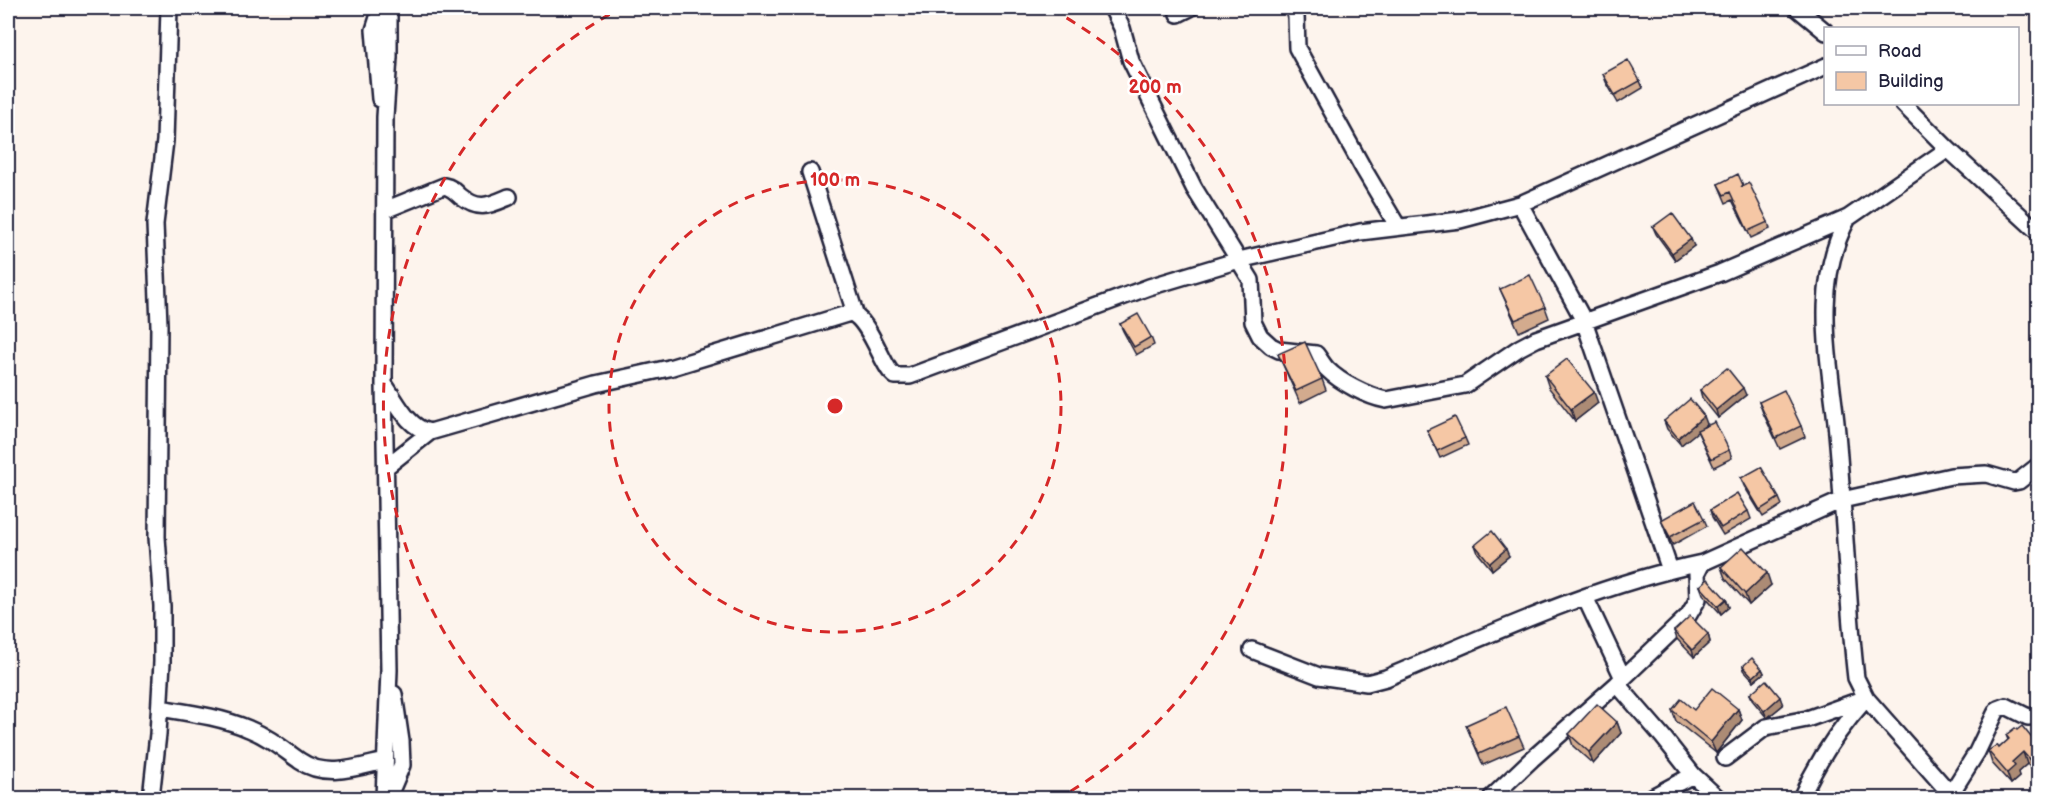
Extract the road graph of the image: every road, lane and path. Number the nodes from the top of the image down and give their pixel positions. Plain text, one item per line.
1 (169, 8) edge
2 (381, 8) edge
3 (389, 8) edge
4 (1112, 8) edge
5 (1293, 8) edge
6 (1797, 8) edge
7 (1824, 30) edge
8 (1824, 67) edge
9 (1904, 105) edge
10 (385, 117) junction
11 (1948, 149) junction
12 (810, 172) dead end
13 (509, 198) dead end
14 (1520, 204) junction
15 (385, 210) junction
16 (1848, 218) junction
17 (1398, 227) junction
18 (2038, 232) edge
19 (1239, 260) junction
20 (856, 316) junction
21 (1584, 321) junction
22 (384, 384) junction
23 (430, 432) junction
24 (2038, 466) edge
25 (386, 467) junction
26 (1842, 500) junction
27 (1702, 563) junction
28 (1670, 570) junction
29 (1585, 597) junction
30 (1252, 650) dead end
31 (389, 670) junction
32 (1620, 681) junction
33 (1866, 699) junction
34 (160, 708) junction
35 (2038, 716) edge
36 (1725, 758) dead end
37 (385, 761) junction
38 (1693, 775) junction
39 (1952, 797) edge
40 (151, 798) edge
41 (386, 798) edge
42 (1491, 798) edge
43 (1650, 798) edge
44 (1718, 798) edge
45 (1801, 798) edge

1 - 34 street
2 - 10 street
3 - 10 street
4 - 19 street
5 - 17 street
6 - 7 street
8 - 14 street
9 - 11 street
10 - 15 street
11 - 16 street
11 - 18 street
12 - 20 street
13 - 15 street
14 - 17 street
14 - 21 street
15 - 22 street
16 - 21 street
16 - 26 street
17 - 19 street
19 - 20 street
19 - 21 street
20 - 23 street
21 - 28 street
22 - 23 street
22 - 25 street
23 - 25 street
24 - 26 street
25 - 31 street
26 - 27 street
26 - 33 street
27 - 28 street
27 - 32 street
28 - 29 street
29 - 30 street
29 - 32 street
31 - 37 street
31 - 41 street
32 - 38 street
32 - 42 street
33 - 36 street
33 - 39 street
33 - 45 street
34 - 37 street
34 - 40 street
35 - 39 street
37 - 41 street
38 - 43 street
38 - 44 street

